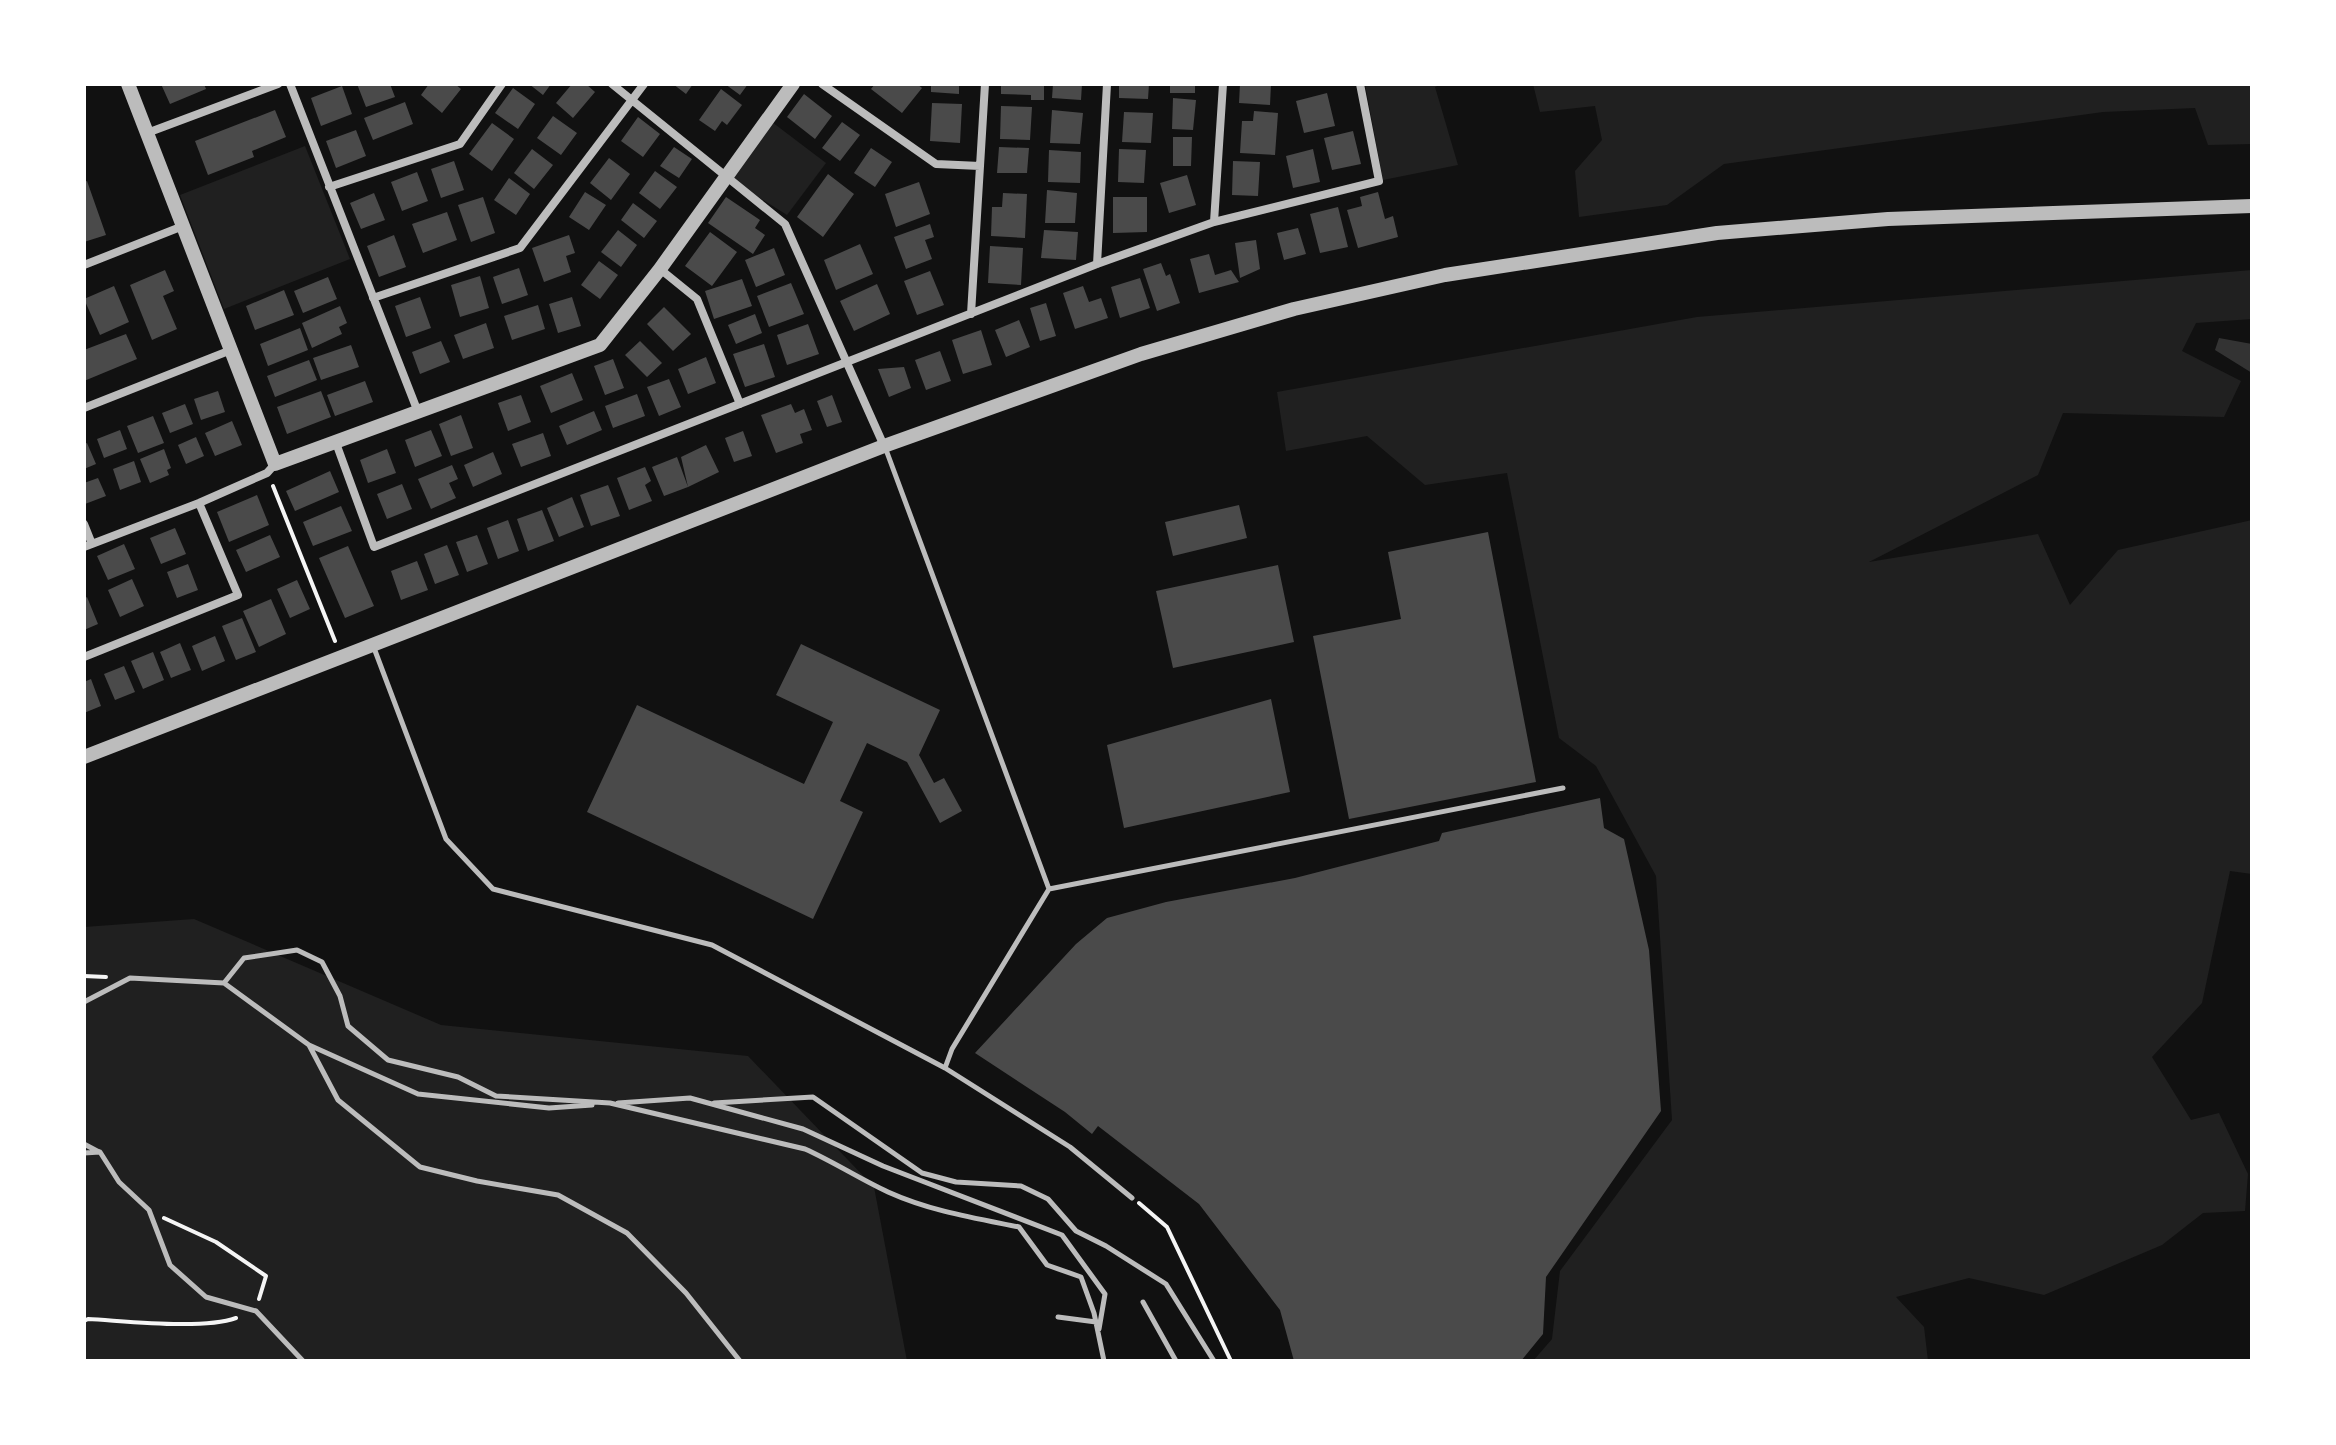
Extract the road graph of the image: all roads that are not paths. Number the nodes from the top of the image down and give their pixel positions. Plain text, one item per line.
1 (128, 84) edge
2 (278, 84) edge
3 (290, 84) edge
4 (502, 84) edge
5 (612, 84) edge
6 (644, 84) edge
7 (793, 84) edge
8 (822, 84) edge
9 (985, 84) edge
10 (1107, 84) edge
11 (1223, 84) edge
12 (1360, 84) edge
13 (632, 100) junction
14 (147, 133) junction
15 (980, 166) junction
16 (727, 177) junction
17 (329, 187) junction
18 (2252, 206) edge
19 (1214, 222) junction
20 (183, 226) junction
21 (1097, 264) junction
22 (84, 265) edge
23 (660, 269) junction
24 (373, 298) junction
25 (971, 314) junction
26 (231, 350) junction
27 (848, 362) junction
28 (740, 404) junction
29 (84, 408) edge
30 (419, 413) junction
31 (336, 443) junction
32 (884, 446) junction
33 (271, 468) junction
34 (199, 503) junction
35 (84, 524) edge
36 (88, 546) edge
37 (373, 646) junction
38 (84, 657) edge
39 (84, 757) edge
40 (1563, 788) dead end
41 (1049, 889) junction
42 (224, 983) junction
43 (84, 1002) edge
44 (309, 1045) junction
45 (945, 1068) junction
46 (610, 1103) junction
47 (709, 1103) junction
48 (84, 1144) edge
49 (100, 1152) junction
50 (84, 1153) edge
51 (1132, 1198) road end
52 (1143, 1302) dead end
53 (1058, 1317) dead end
54 (1096, 1322) junction
55 (1099, 1335) junction
56 (303, 1361) edge
57 (740, 1361) edge
58 (1104, 1361) edge
59 (1176, 1361) edge
60 (1214, 1361) edge

1 - 14 street
2 - 14 street
3 - 17 street
4 - 17 street
5 - 13 street
6 - 13 street
7 - 16 street
8 - 15 street
9 - 15 street
10 - 21 street
11 - 19 street
12 - 19 street
13 - 16 street
13 - 24 street
14 - 20 street
15 - 25 street
16 - 23 street
16 - 27 street
17 - 24 street
18 - 32 street
19 - 21 street
20 - 22 street
20 - 26 street
21 - 25 street
23 - 28 street
23 - 30 street
24 - 30 street
25 - 27 street
26 - 29 street
26 - 33 street
27 - 28 street
27 - 32 street
28 - 31 street
30 - 31 street
31 - 33 street
32 - 37 street
32 - 41 lane
33 - 34 street
34 - 36 street
34 - 38 street
35 - 36 street
37 - 39 street
37 - 45 lane
40 - 41 lane
41 - 45 lane
42 - 43 lane
42 - 44 lane
42 - 46 lane
44 - 46 lane
44 - 57 lane
45 - 51 lane
46 - 47 lane
46 - 54 lane
47 - 55 lane
47 - 60 lane
48 - 49 lane
49 - 50 lane
49 - 56 lane
52 - 59 lane
53 - 54 lane
54 - 55 lane
55 - 58 lane

